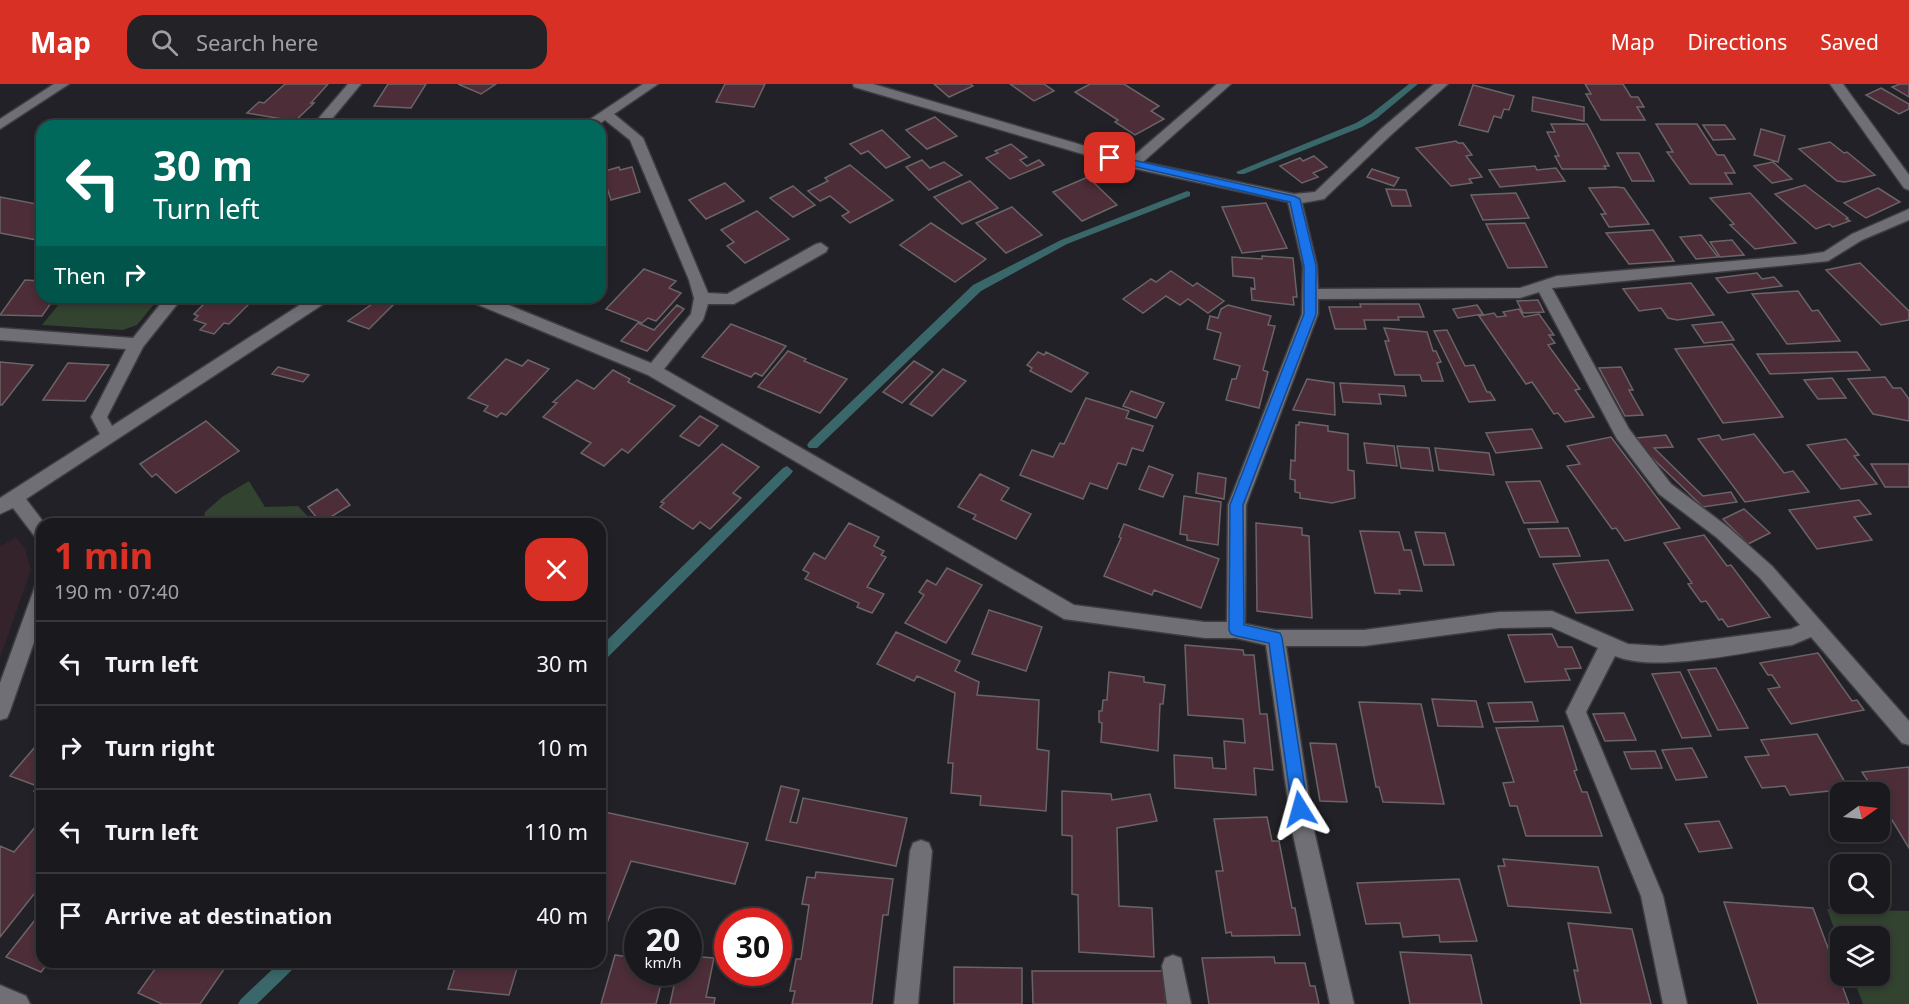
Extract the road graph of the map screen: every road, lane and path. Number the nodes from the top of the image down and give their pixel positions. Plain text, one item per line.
1 (63, 84) edge
2 (355, 84) edge
3 (652, 84) edge
4 (859, 84) edge
5 (1225, 84) edge
6 (1442, 84) edge
7 (1836, 84) edge
8 (894, 88) edge
9 (604, 114) junction
10 (324, 120) edge
11 (596, 120) edge
12 (0, 124) edge
13 (1132, 165) junction
14 (1909, 185) edge
15 (1294, 199) junction
16 (1909, 214) edge
17 (820, 248) dead end
18 (1543, 286) junction
19 (1311, 294) junction
20 (702, 298) junction
21 (170, 303) edge
22 (314, 303) edge
23 (489, 303) edge
24 (0, 334) edge
25 (137, 344) junction
26 (654, 371) junction
27 (110, 437) junction
28 (8, 503) edge
29 (36, 528) edge
30 (36, 609) edge
31 (1815, 627) junction
32 (1236, 630) junction
33 (1275, 638) junction
34 (1610, 645) junction
35 (0, 711) edge
36 (1909, 736) edge
37 (921, 851) dead end
38 (1173, 966) dead end
39 (0, 997) edge
40 (18, 1004) edge
41 (906, 1004) edge
42 (1179, 1004) edge
43 (1342, 1004) edge
44 (1676, 1004) edge

1 - 12 street
2 - 10 street
3 - 9 street
4 - 8 street
5 - 13 street
6 - 15 street
7 - 14 street
8 - 13 street
9 - 11 street
9 - 20 street
13 - 15 street
15 - 19 street
16 - 18 street
17 - 20 street
18 - 19 street
18 - 31 street
19 - 32 street
20 - 26 street
21 - 25 street
22 - 27 street
23 - 26 street
24 - 25 street
25 - 27 street
26 - 32 street
27 - 28 street
28 - 29 street
30 - 35 street
31 - 34 street
31 - 36 street
32 - 33 street
33 - 34 street
33 - 43 street
34 - 44 street
37 - 41 street
38 - 42 street
39 - 40 street

